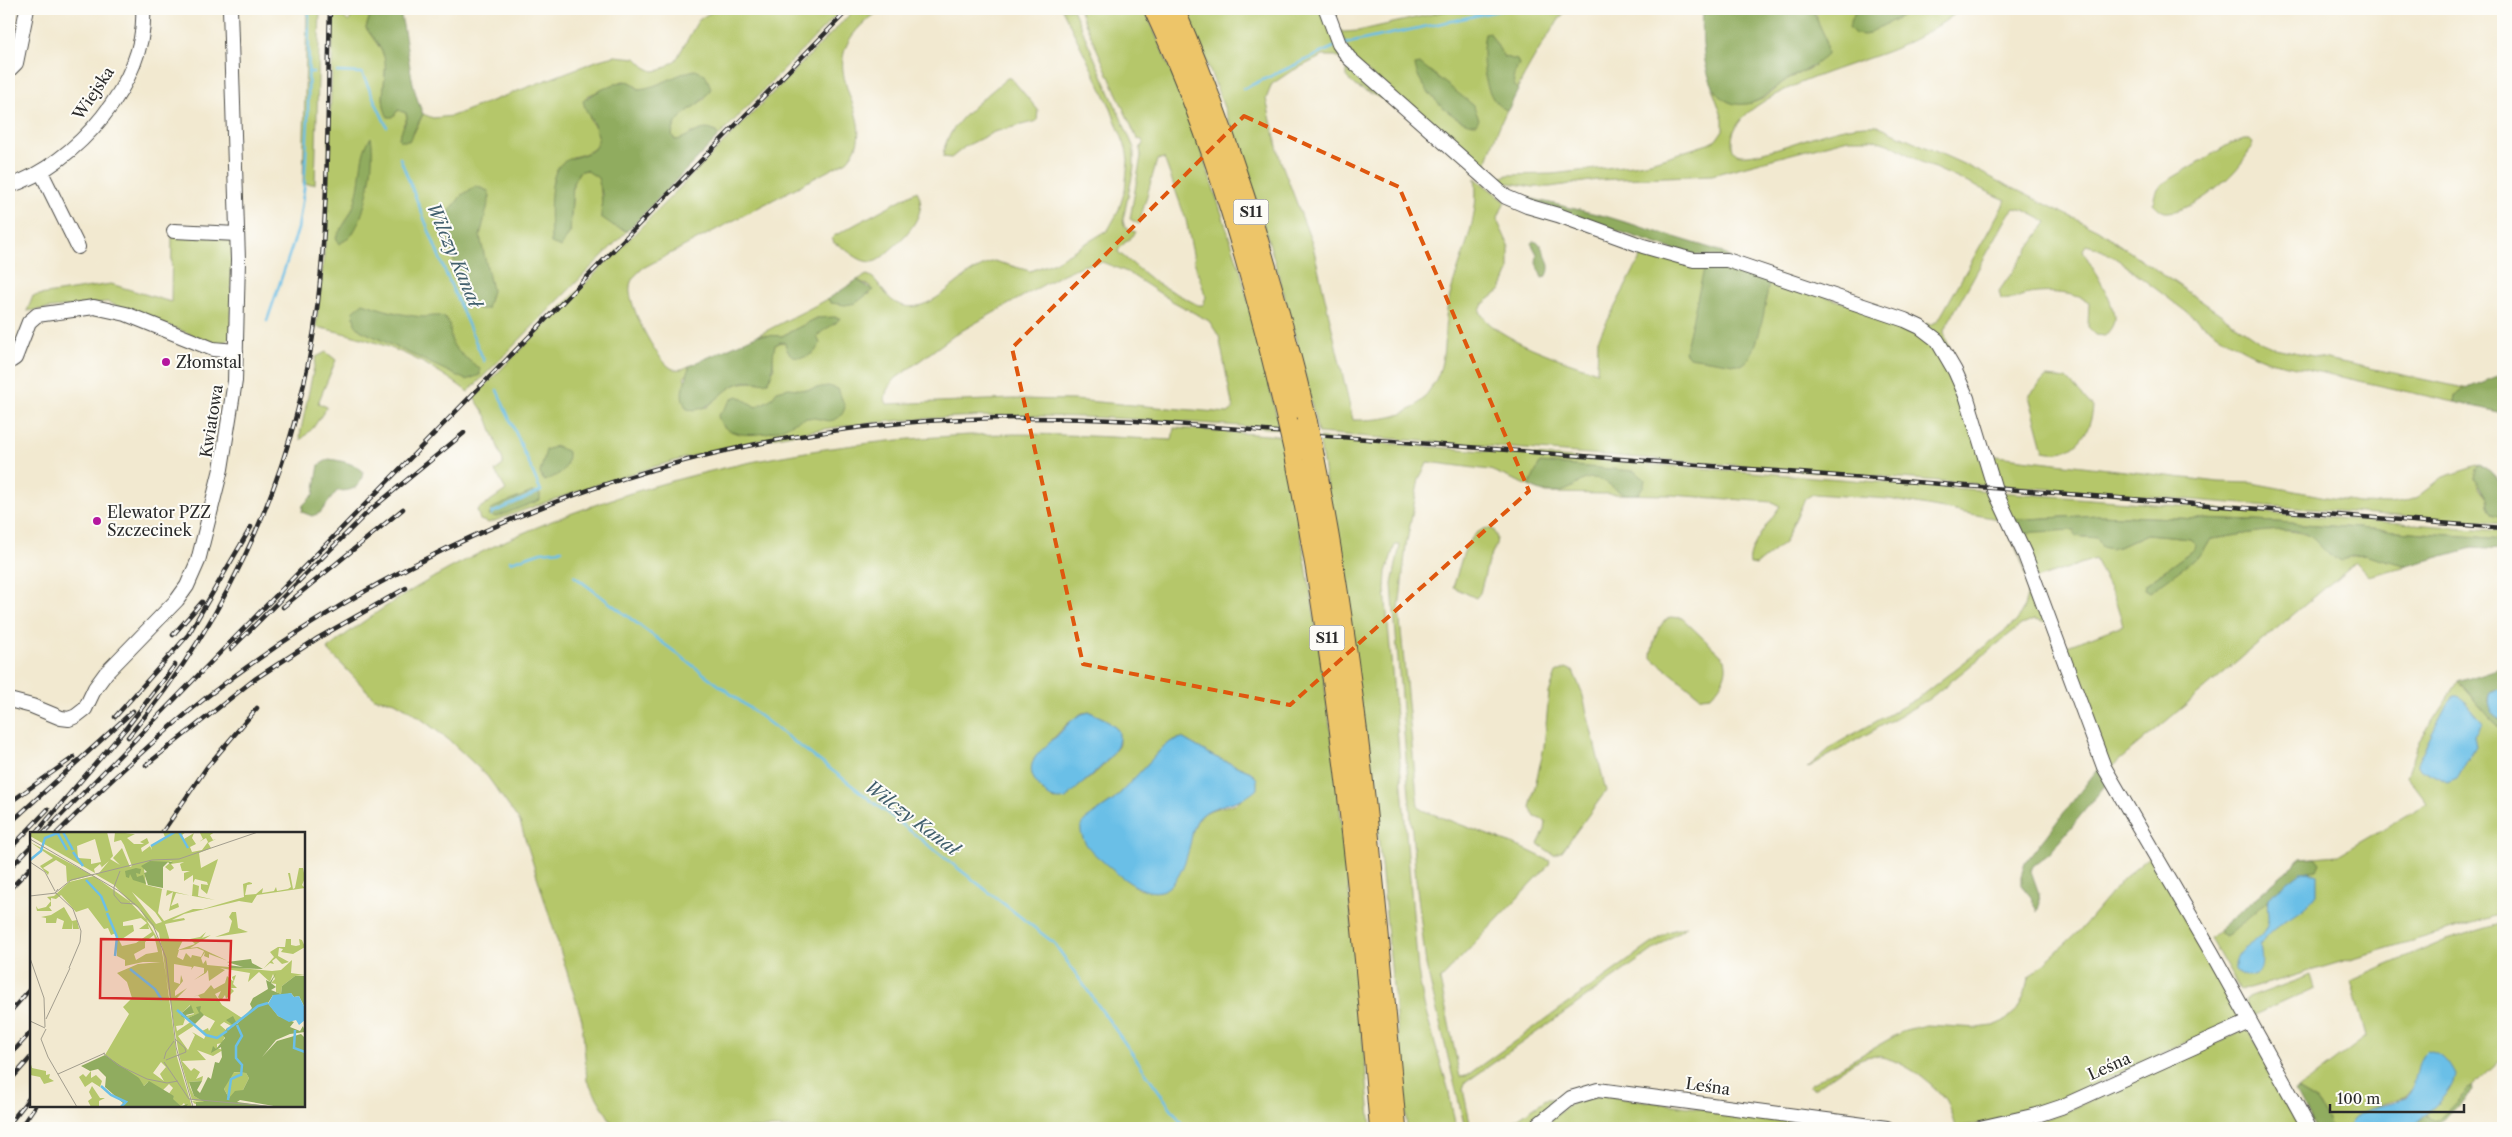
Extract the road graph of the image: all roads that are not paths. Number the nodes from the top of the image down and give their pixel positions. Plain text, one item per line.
1 (27, 9) edge
2 (142, 9) edge
3 (230, 9) edge
4 (1154, 9) edge
5 (1174, 9) edge
6 (1326, 9) edge
7 (9, 70) edge
8 (41, 172) junction
9 (9, 186) edge
10 (174, 231) dead end
11 (237, 234) junction
12 (78, 247) dead end
13 (236, 351) junction
14 (9, 362) edge
15 (1297, 421) junction
16 (1304, 456) junction
17 (9, 700) edge
18 (2249, 1022) junction
19 (1380, 1128) edge
20 (1396, 1128) edge
21 (1534, 1128) edge
22 (1888, 1128) edge
23 (1980, 1128) edge
24 (2309, 1128) edge

1 - 7 street
2 - 8 street, Wiejska
3 - 11 street, Kwiatowa
4 - 15 highway, S11
5 - 15 highway, S11
6 - 18 street
8 - 9 street, Wiejska
8 - 12 street
10 - 11 street
11 - 13 street, Kwiatowa
13 - 14 street
13 - 17 street, Kwiatowa
15 - 16 highway, S11, bridge
16 - 19 highway, S11
16 - 20 highway, S11
18 - 23 street, Leśna
18 - 24 street
21 - 22 street, Leśna

